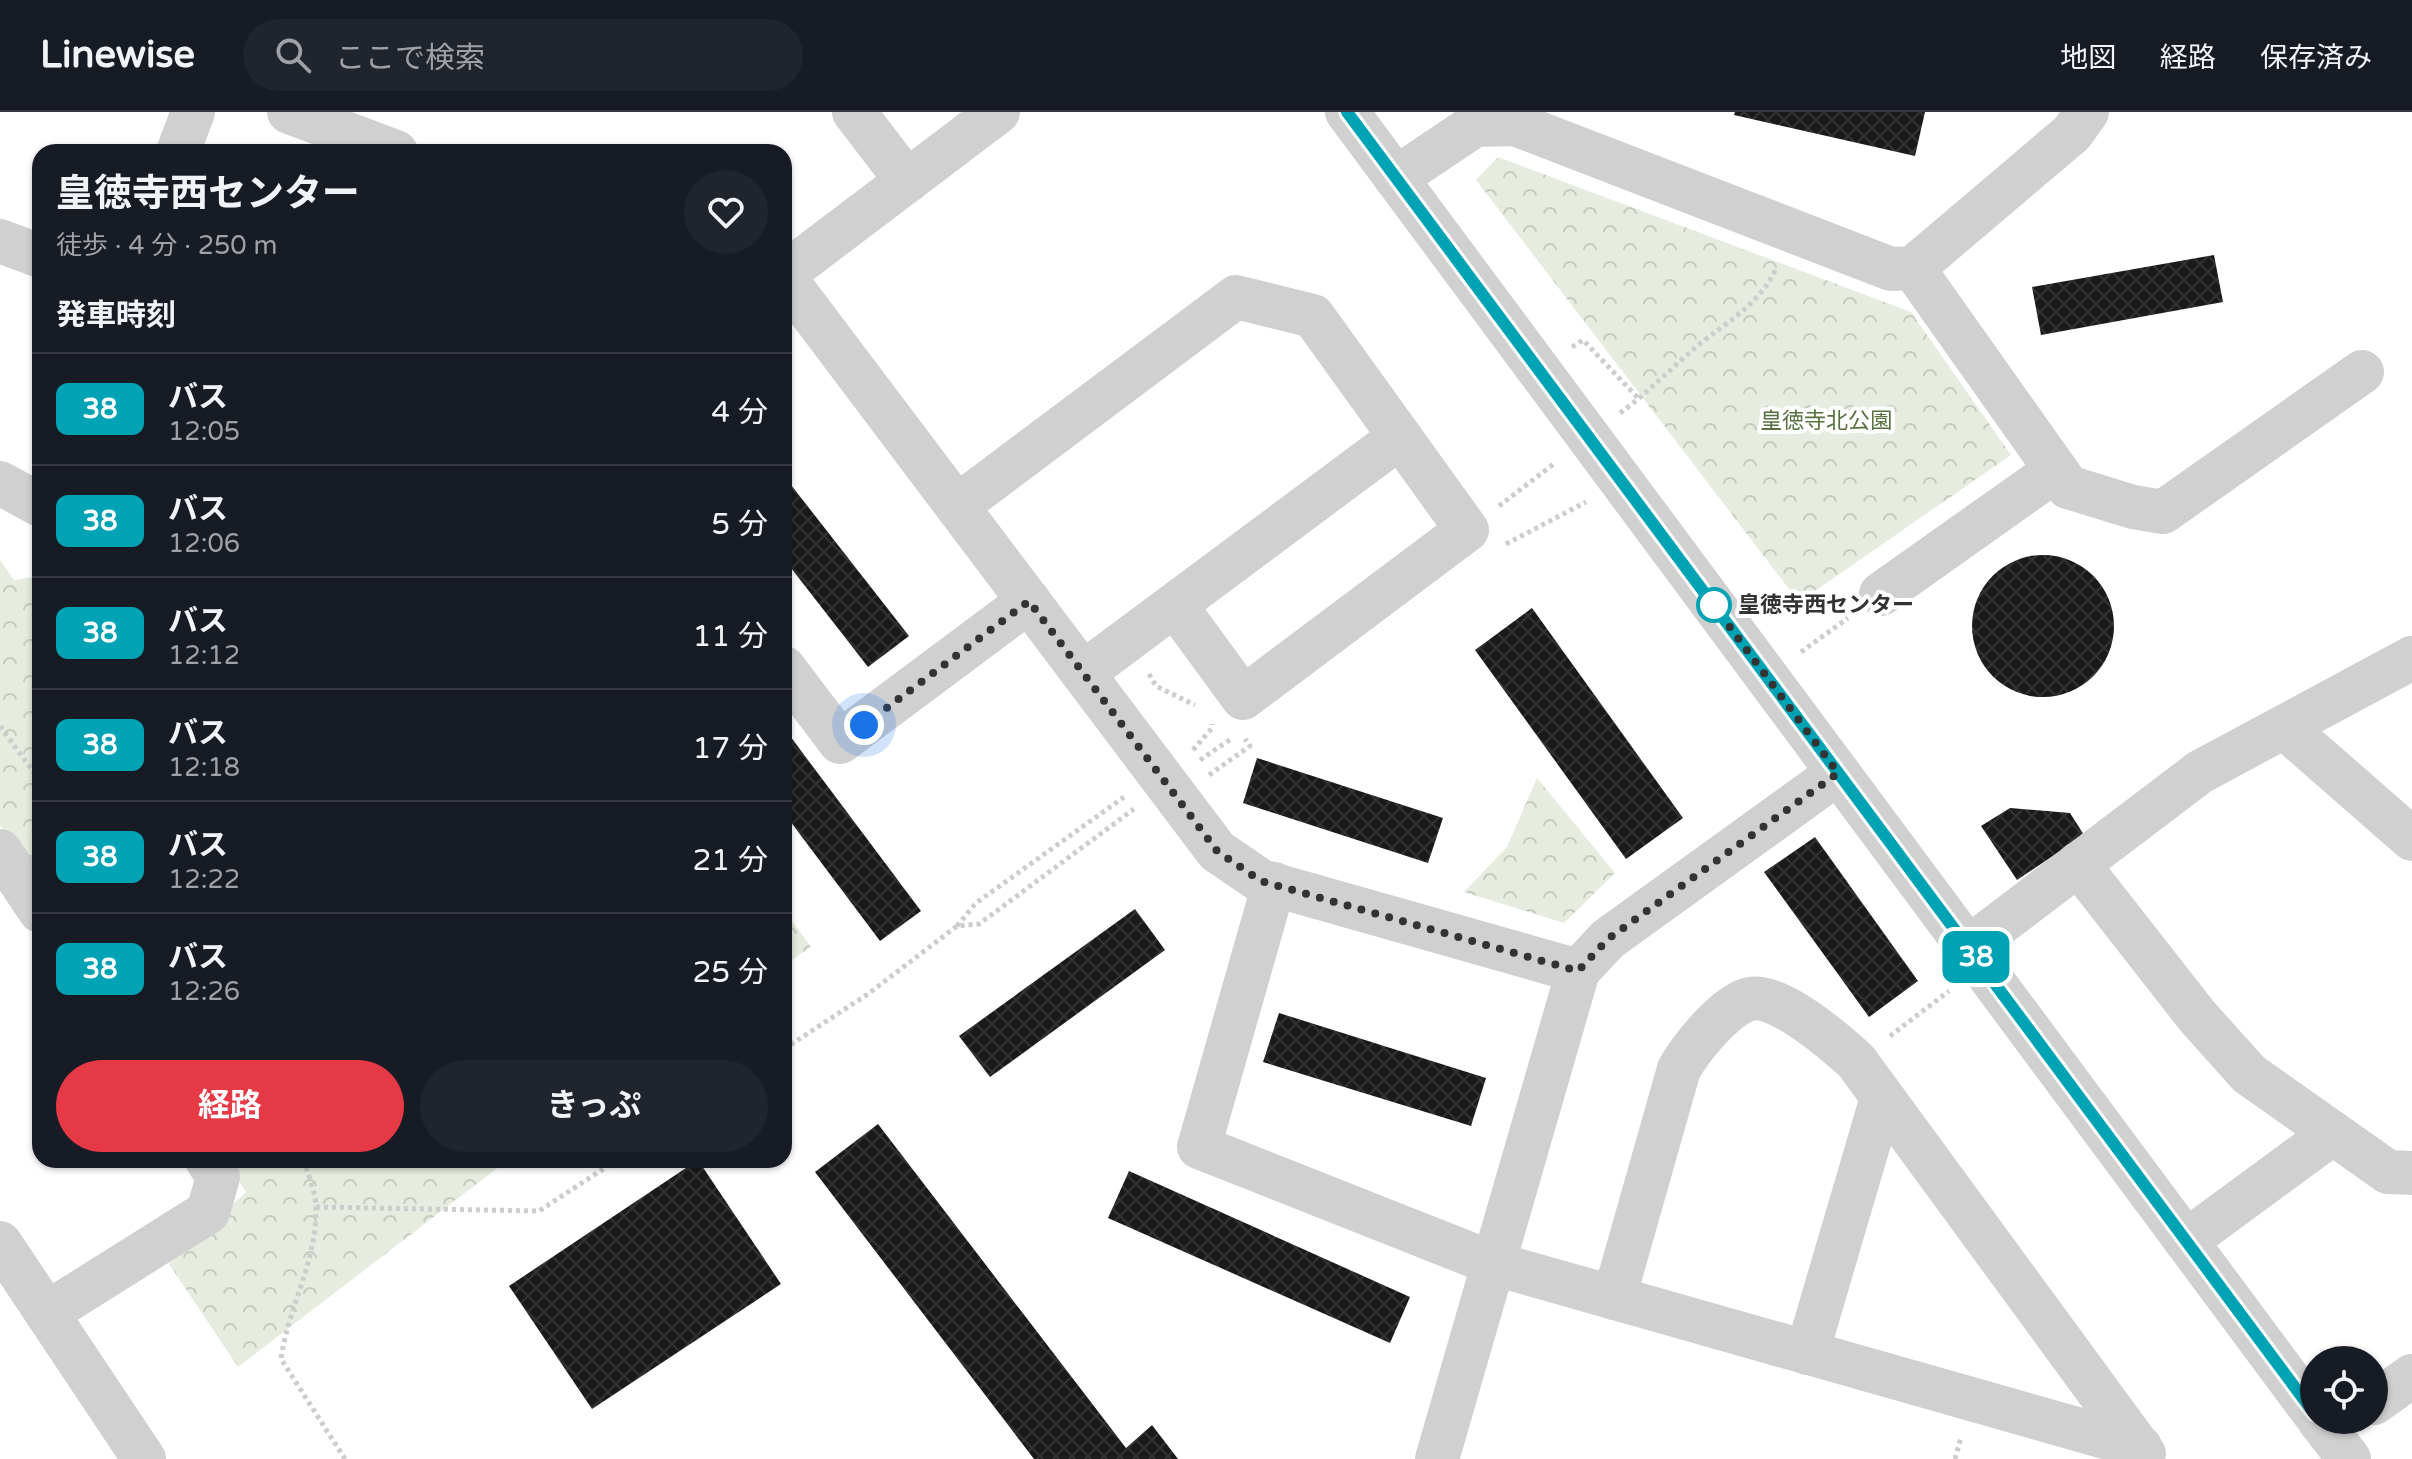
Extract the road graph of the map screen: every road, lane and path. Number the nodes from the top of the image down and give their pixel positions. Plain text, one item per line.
1 (193, 112) edge
2 (289, 112) edge
3 (854, 112) edge
4 (998, 112) edge
5 (1347, 112) edge
6 (2087, 112) edge
7 (181, 144) edge
8 (375, 144) edge
9 (1396, 178) junction
10 (907, 181) junction
11 (0, 241) edge
12 (32, 253) edge
13 (1780, 263) dead end
14 (1913, 268) junction
15 (792, 269) edge
16 (792, 286) edge
17 (1570, 348) dead end
18 (2362, 372) dead end
19 (1400, 437) junction
20 (2056, 470) junction
21 (0, 483) edge
22 (32, 501) edge
23 (1589, 501) dead end
24 (957, 506) junction
25 (1496, 550) dead end
26 (1881, 594) joint
27 (1029, 601) junction
28 (1175, 605) junction
29 (1797, 655) dead end
30 (2412, 658) edge
31 (1083, 673) junction
32 (792, 679) edge
33 (0, 726) edge
34 (2284, 727) junction
35 (1212, 728) dead end
36 (1240, 732) dead end
37 (1225, 743) dead end
38 (1191, 759) dead end
39 (1202, 760) dead end
40 (32, 770) edge
41 (1838, 773) junction
42 (1205, 779) dead end
43 (1127, 795) dead end
44 (1133, 810) dead end
45 (2412, 839) edge
46 (0, 851) edge
47 (2078, 864) junction
48 (1274, 884) junction
49 (32, 899) edge
50 (957, 926) junction
51 (1968, 948) junction
52 (1578, 971) junction
53 (1953, 988) dead end
54 (792, 1044) edge
55 (1880, 1044) dead end
56 (1882, 1098) junction
57 (2333, 1133) junction
58 (212, 1168) edge
59 (306, 1168) edge
60 (605, 1168) edge
61 (2412, 1173) edge
62 (316, 1207) junction
63 (2186, 1241) junction
64 (0, 1243) edge
65 (1492, 1263) junction
66 (1614, 1298) junction
67 (47, 1313) junction
68 (1807, 1353) junction
69 (2412, 1376) edge
70 (2300, 1388) edge
71 (2388, 1393) edge
72 (2144, 1453) edge
73 (1442, 1458) edge
74 (144, 1459) edge
75 (345, 1459) edge

1 - 7 street
2 - 8 street
3 - 10 street
4 - 10 street
5 - 9 street
6 - 14 street
9 - 14 street
9 - 41 street
10 - 15 street
11 - 12 street
13 - 17 path
14 - 20 street
16 - 24 street
18 - 20 street
19 - 24 street
19 - 28 street
19 - 28 street
20 - 26 street
21 - 22 street
23 - 25 path
24 - 27 street
26 - 29 path
27 - 31 street
27 - 32 street
28 - 31 street
30 - 34 street
31 - 48 street
33 - 40 path
34 - 45 street
34 - 47 street
35 - 38 path
36 - 42 path
37 - 39 path
41 - 51 street
41 - 52 street
43 - 50 path
44 - 50 path
46 - 49 street
47 - 51 street
47 - 57 street
48 - 52 street
48 - 65 street
50 - 54 path
51 - 63 street
52 - 65 street
53 - 55 path
56 - 66 street
56 - 68 street
56 - 72 street
57 - 61 street
57 - 63 street
58 - 67 street
59 - 62 path
60 - 62 path
62 - 75 path
63 - 70 street
64 - 67 street
65 - 66 street
65 - 73 street
66 - 68 street
67 - 74 street
68 - 72 street
69 - 71 street

